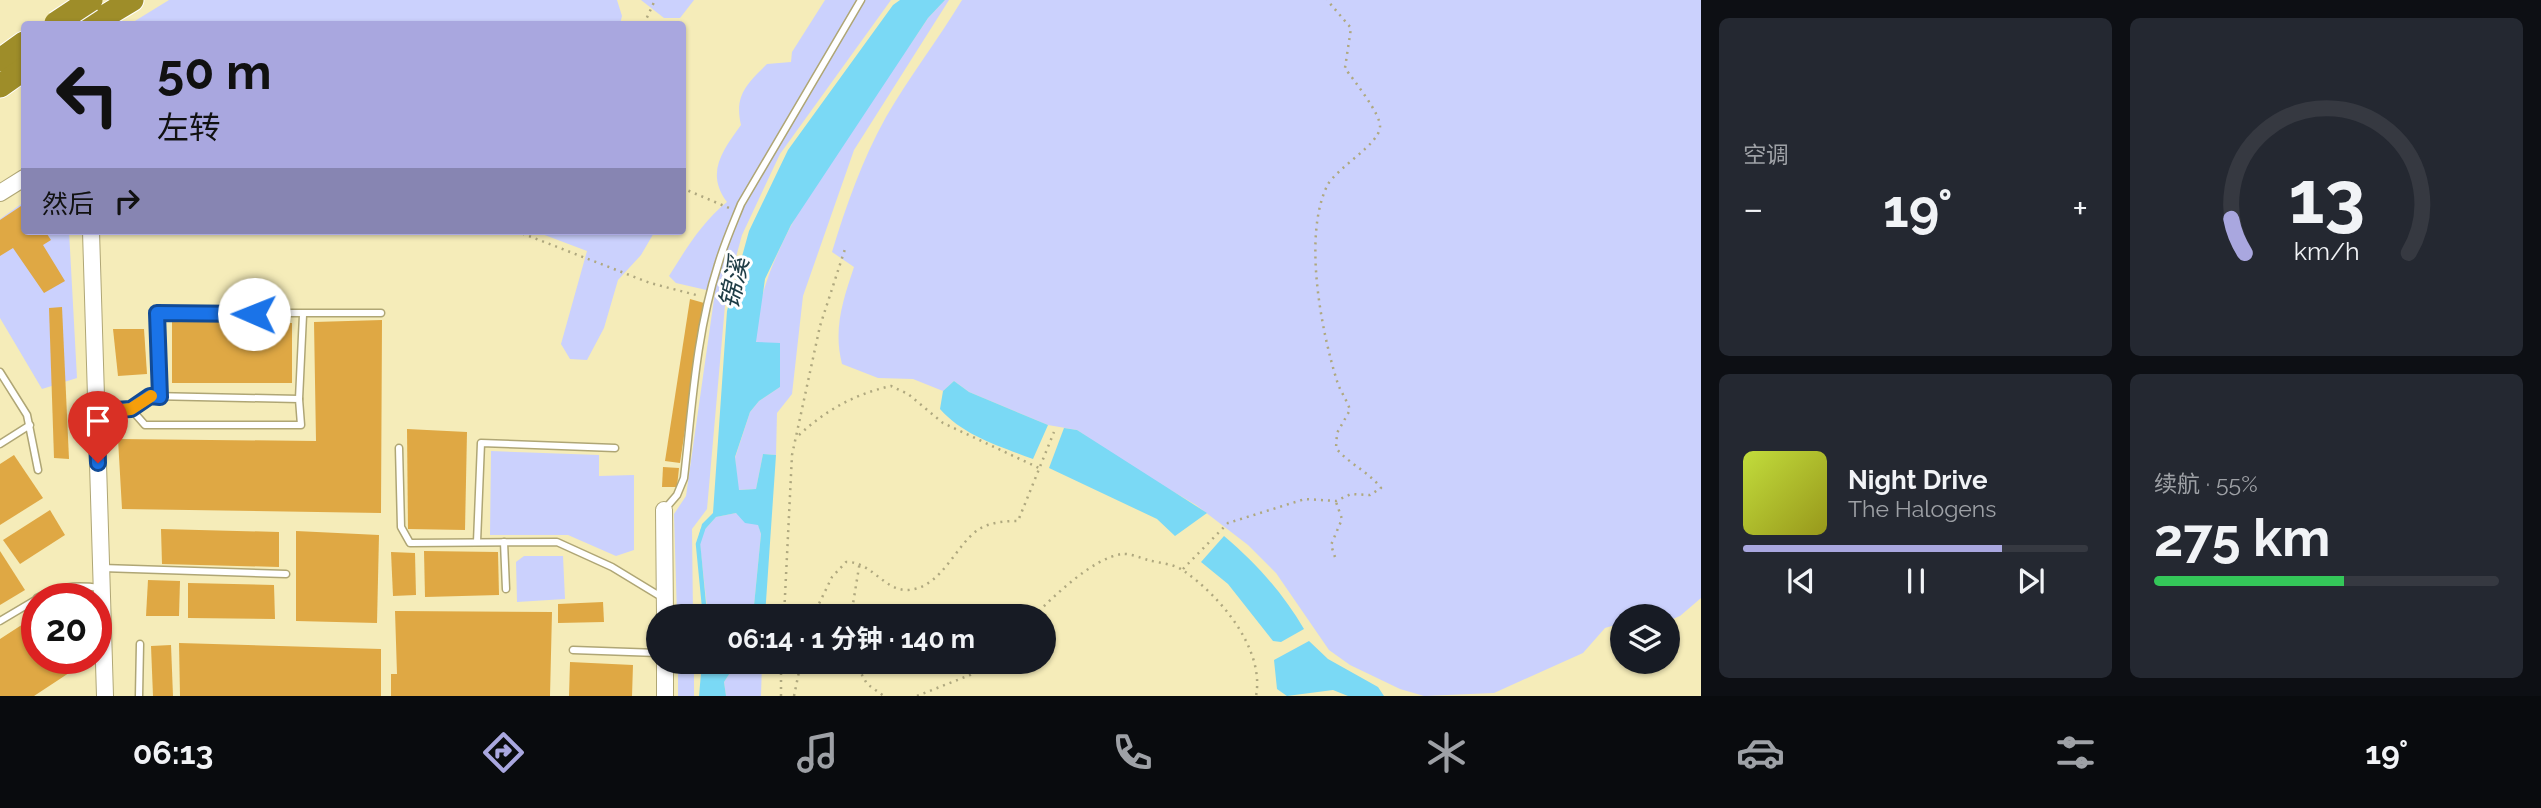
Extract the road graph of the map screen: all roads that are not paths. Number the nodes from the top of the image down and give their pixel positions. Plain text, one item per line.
1 (82, 0) edge
2 (132, 0) edge
3 (861, 0) edge
4 (93, 16) edge
5 (69, 21) edge
6 (21, 45) edge
7 (0, 60) edge
8 (21, 71) edge
9 (0, 86) edge
10 (21, 180) edge
11 (0, 193) edge
12 (91, 235) edge
13 (381, 313) dead end
14 (303, 315) junction
15 (0, 372) edge
16 (160, 397) junction
17 (299, 399) junction
18 (131, 409) junction
19 (96, 411) junction
20 (30, 425) junction
21 (0, 444) edge
22 (399, 448) dead end
23 (615, 448) dead end
24 (37, 470) dead end
25 (664, 510) joint
26 (477, 542) junction
27 (504, 542) junction
28 (102, 568) junction
29 (286, 574) dead end
30 (102, 583) edge
31 (506, 589) dead end
32 (664, 599) junction
33 (664, 604) edge
34 (21, 609) edge
35 (0, 621) edge
36 (140, 644) dead end
37 (573, 650) dead end
38 (646, 653) edge
39 (105, 674) edge
40 (665, 674) edge
41 (106, 696) edge
42 (139, 696) edge
43 (665, 696) edge

1 - 4 street
2 - 4 highway
3 - 25 lane
4 - 5 highway, bridge
6 - 7 highway
8 - 9 highway
10 - 11 street
12 - 19 street
13 - 14 lane
14 - 16 lane
14 - 17 lane
15 - 20 lane
16 - 17 lane
16 - 18 lane
17 - 18 lane
18 - 19 lane
19 - 28 street
20 - 21 lane
20 - 24 lane
22 - 26 lane
23 - 26 lane
25 - 32 street
26 - 27 lane
27 - 31 lane
27 - 32 lane
28 - 29 lane
28 - 30 street
32 - 33 street
34 - 35 lane
36 - 42 lane
37 - 38 lane
39 - 41 street
40 - 43 street

